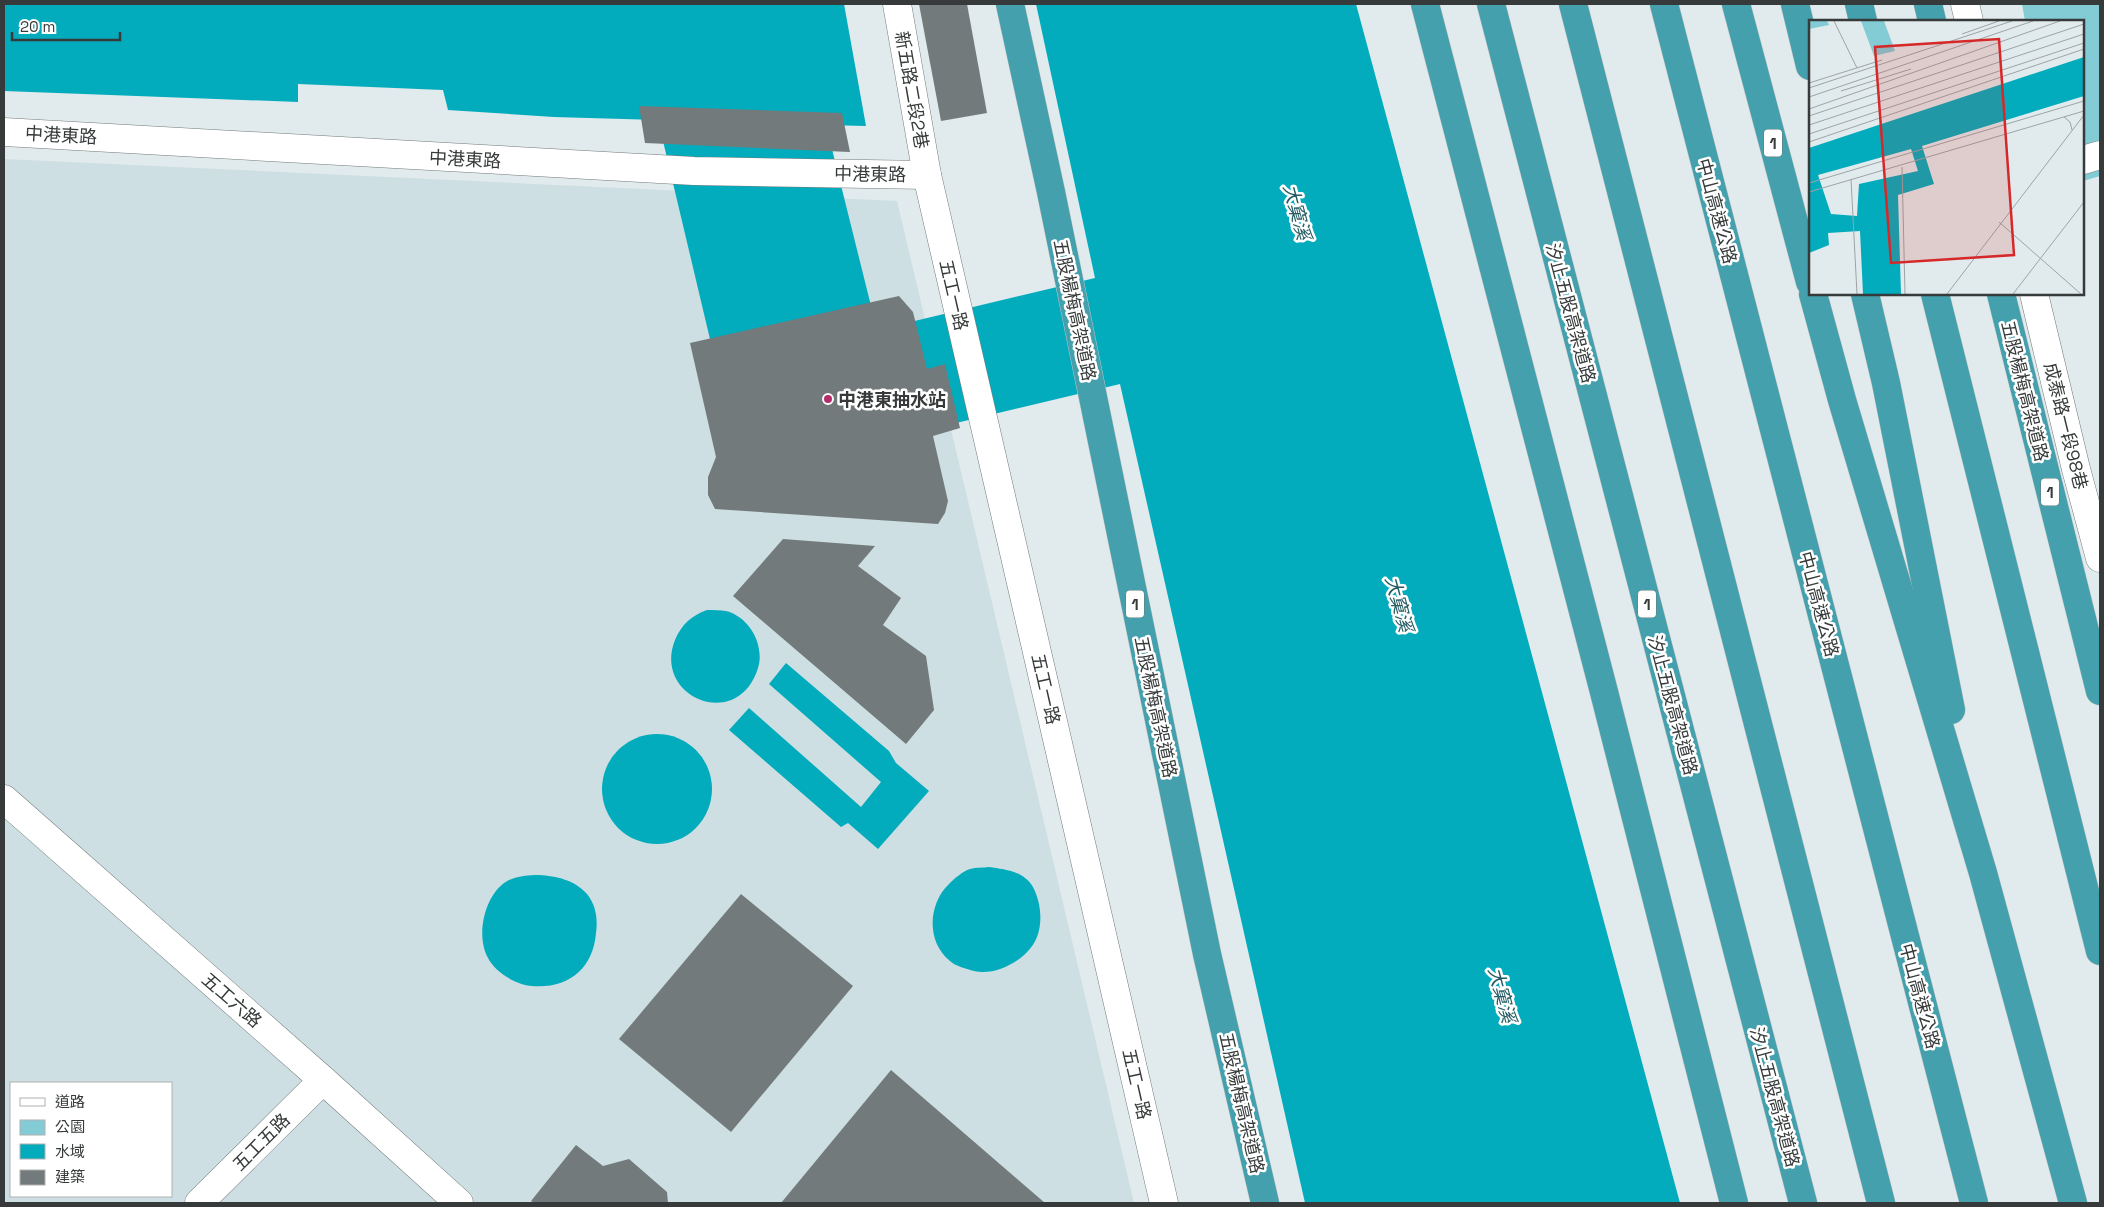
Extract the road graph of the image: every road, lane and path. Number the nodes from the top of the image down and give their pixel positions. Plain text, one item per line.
1 (897, 4) edge
2 (1010, 4) edge
3 (1425, 4) edge
4 (1490, 4) edge
5 (1573, 4) edge
6 (1664, 4) edge
7 (1736, 4) edge
8 (1795, 4) edge
9 (1858, 4) edge
10 (1928, 4) edge
11 (1965, 4) edge
12 (1863, 20) edge
13 (1932, 20) edge
14 (1969, 20) edge
15 (1809, 62) edge
16 (4, 132) edge
17 (2100, 155) edge
18 (2084, 160) edge
19 (926, 175) junction
20 (1809, 278) edge
21 (1813, 295) edge
22 (1865, 295) edge
23 (1935, 295) edge
24 (2001, 295) edge
25 (2034, 295) edge
26 (2100, 558) edge
27 (2100, 691) edge
28 (4, 799) edge
29 (1983, 874) junction
30 (2100, 951) edge
31 (323, 1080) junction
32 (199, 1203) edge
33 (459, 1203) edge
34 (1164, 1203) edge
35 (1265, 1203) edge
36 (1734, 1203) edge
37 (1803, 1203) edge
38 (1881, 1203) edge
39 (1974, 1203) edge
40 (2073, 1203) edge

1 - 19 street, 新五路二段2巷
2 - 35 highway, 五股楊梅高架道路 / 1
3 - 36 highway
4 - 37 highway, 汐止五股高架道路 / 1
5 - 38 highway
6 - 39 highway, 中山高速公路
7 - 20 highway, 1
8 - 15 highway
9 - 12 highway
10 - 13 highway
11 - 14 street
16 - 19 street, 中港東路
17 - 18 street
19 - 34 street, 五工一路
21 - 29 highway
22 - 29 highway
23 - 30 highway
24 - 27 highway, 五股楊梅高架道路 / 1
25 - 26 street, 成泰路一段98巷
28 - 31 street, 五工六路
29 - 40 highway
31 - 32 street, 五工五路
31 - 33 street, 五工六路

